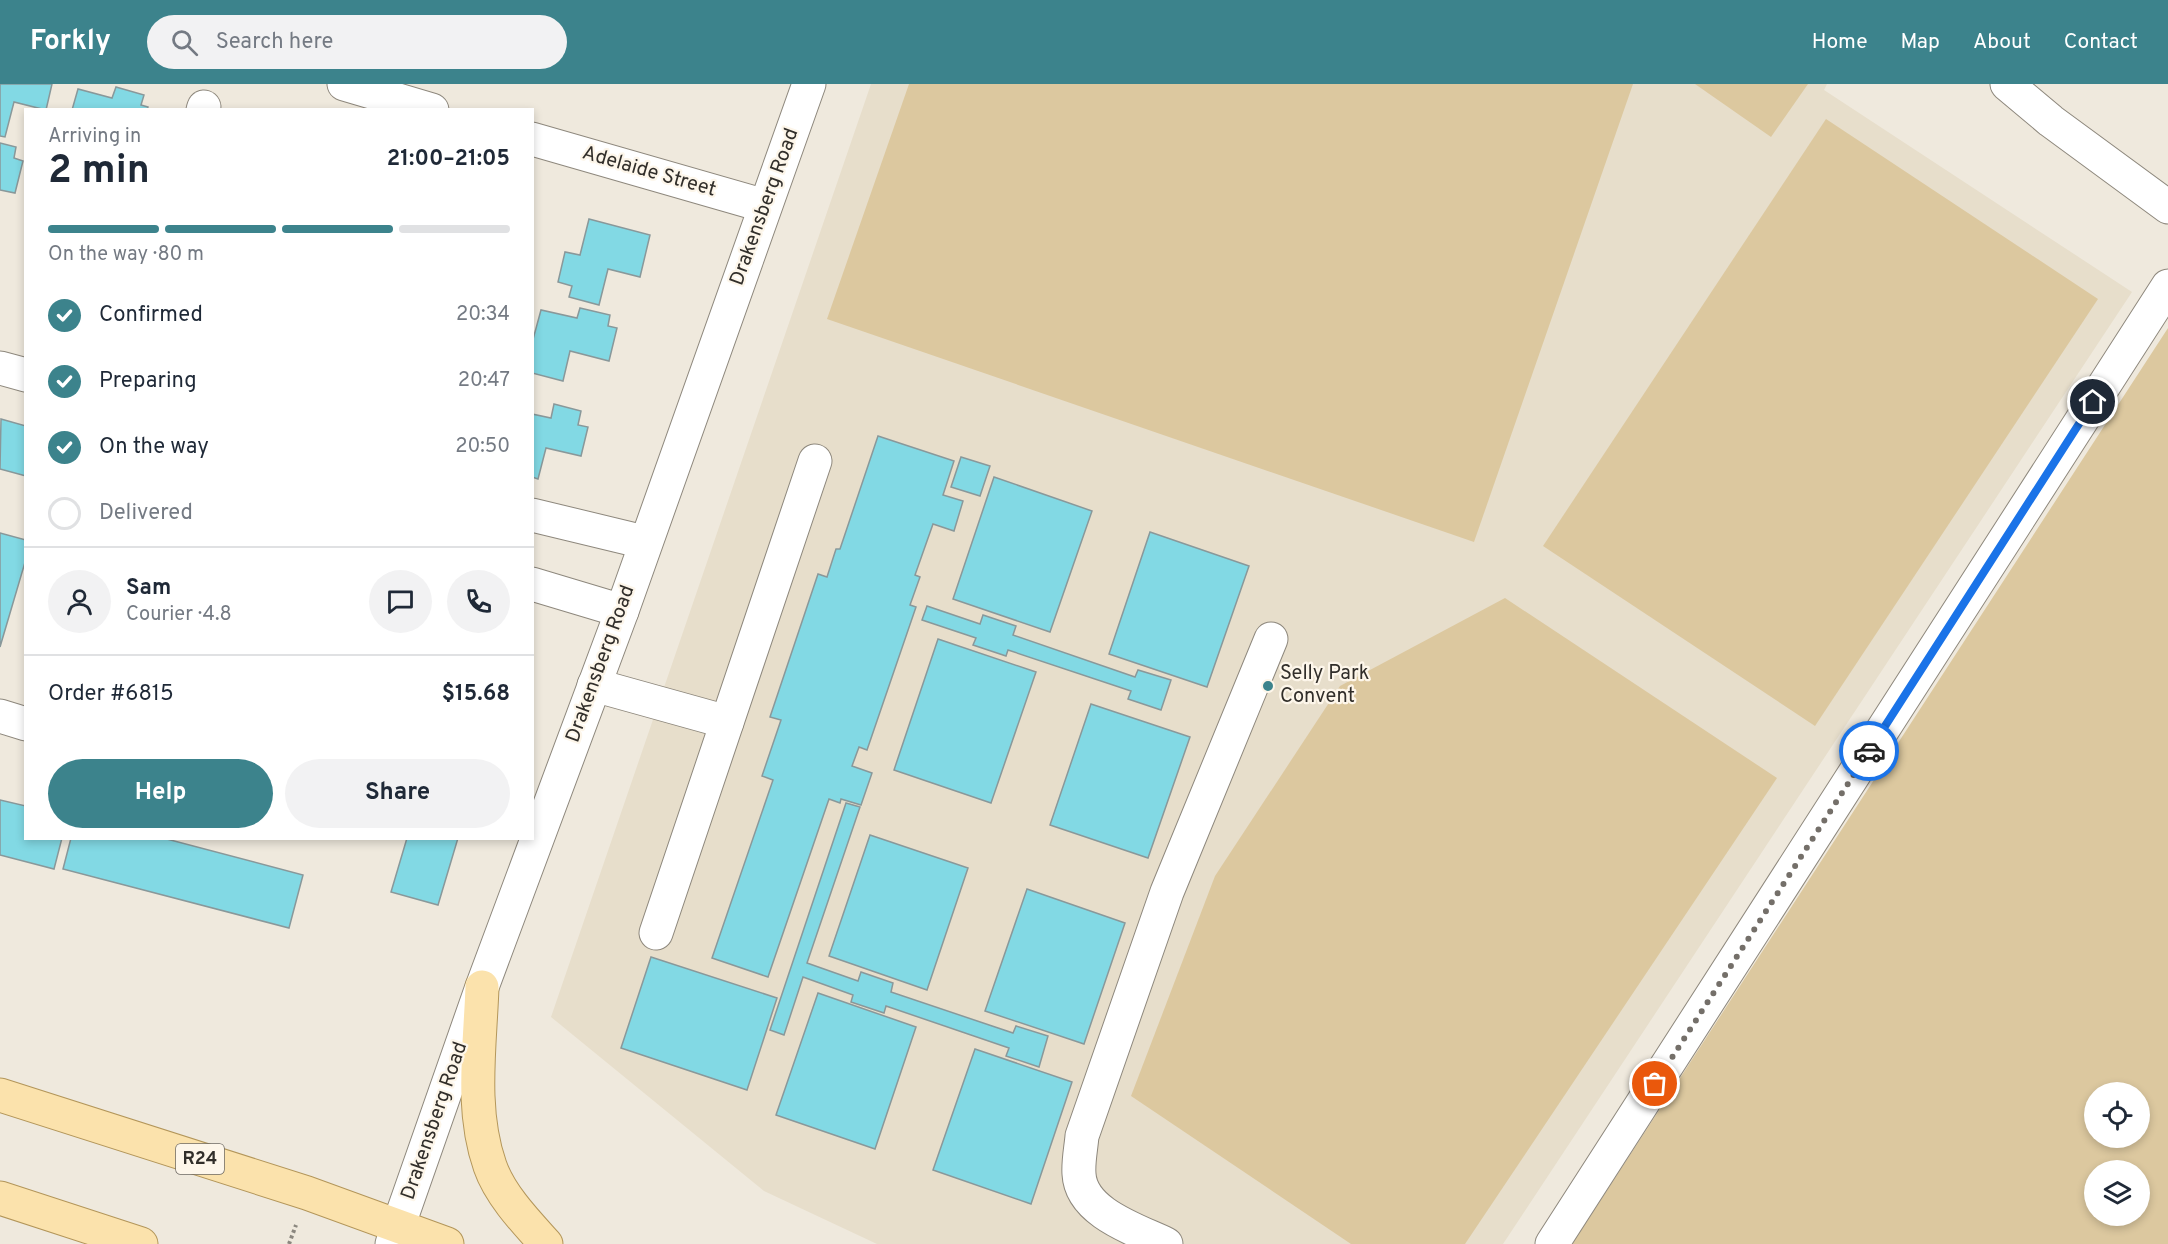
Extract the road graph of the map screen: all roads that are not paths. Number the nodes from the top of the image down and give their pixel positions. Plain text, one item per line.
1 (344, 84) edge
2 (808, 84) edge
3 (2007, 84) edge
4 (425, 108) edge
5 (534, 140) edge
6 (765, 206) junction
7 (2168, 207) edge
8 (2168, 286) edge
9 (0, 368) edge
10 (24, 374) edge
11 (815, 461) dead end
12 (534, 515) edge
13 (644, 542) junction
14 (534, 585) edge
15 (622, 611) junction
16 (1271, 639) dead end
17 (594, 685) junction
18 (0, 716) edge
19 (727, 722) junction
20 (24, 723) edge
21 (656, 933) dead end
22 (482, 987) junction
23 (0, 1095) edge
24 (0, 1198) edge
25 (395, 1235) edge
26 (141, 1244) edge
27 (447, 1244) edge
28 (546, 1244) edge
29 (1167, 1244) edge
30 (1552, 1244) edge

1 - 4 street
2 - 6 street, Drakensberg Road
3 - 7 street
5 - 6 street, Adelaide Street
6 - 13 street, Drakensberg Road
8 - 30 street
9 - 10 street
11 - 19 street
12 - 13 street
13 - 15 street, Drakensberg Road
14 - 15 street
15 - 17 street, Drakensberg Road
16 - 29 street
17 - 19 street
17 - 22 street, Drakensberg Road
18 - 20 street
19 - 21 street
22 - 25 street, Drakensberg Road
22 - 28 main road
23 - 25 main road, R24
24 - 26 main road
25 - 27 main road, R24

